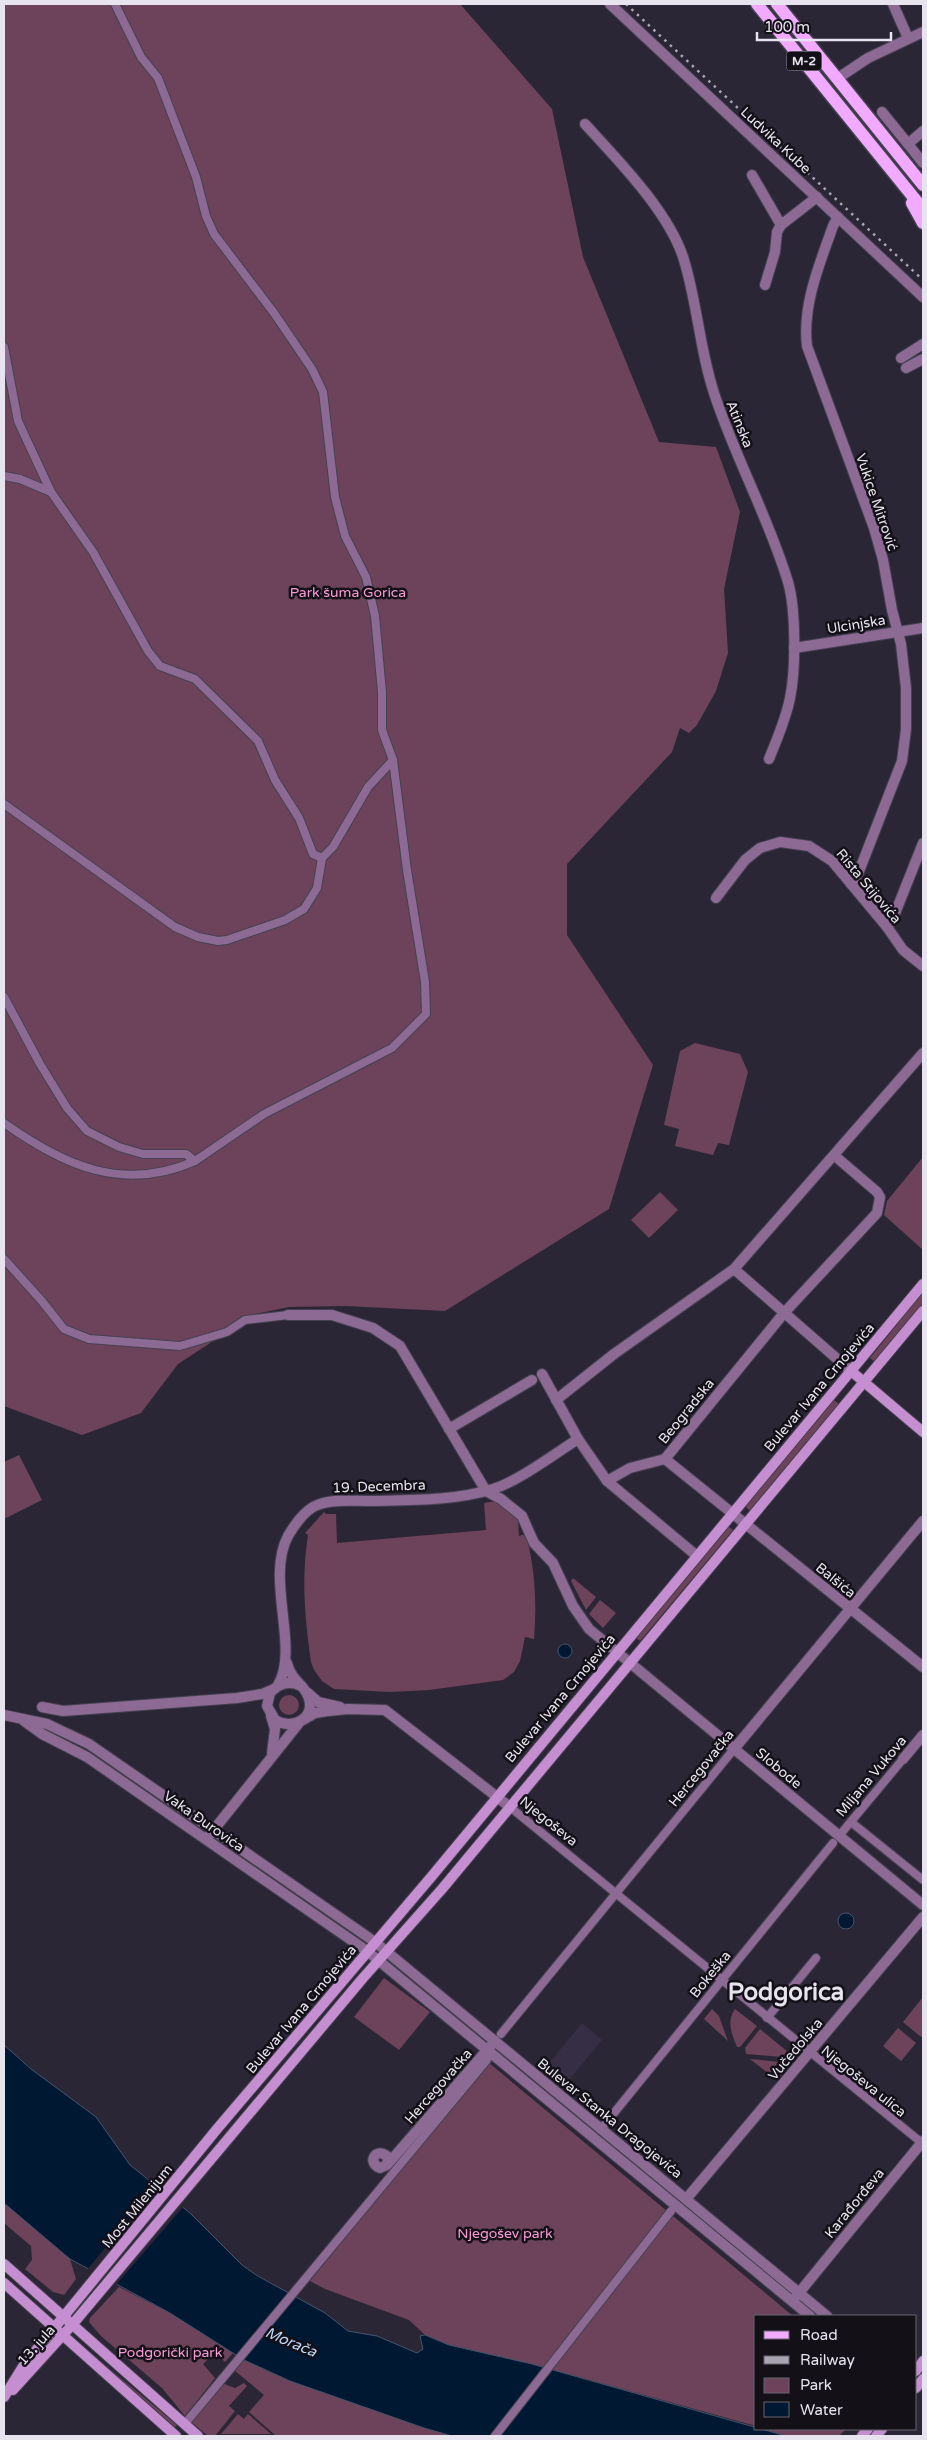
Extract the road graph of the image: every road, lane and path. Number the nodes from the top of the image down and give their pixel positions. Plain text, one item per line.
1 (115, 4) edge
2 (610, 4) edge
3 (757, 4) edge
4 (777, 4) edge
5 (893, 4) edge
6 (923, 32) edge
7 (908, 38) junction
8 (838, 78) junction
9 (882, 112) dead end
10 (585, 124) dead end
11 (923, 132) edge
12 (908, 144) junction
13 (923, 163) edge
14 (752, 175) dead end
15 (921, 181) edge
16 (906, 190) junction
17 (817, 197) junction
18 (923, 209) edge
19 (838, 217) junction
20 (923, 223) edge
21 (781, 225) junction
22 (764, 285) dead end
23 (923, 297) edge
24 (923, 344) edge
25 (4, 347) edge
26 (901, 358) dead end
27 (923, 359) edge
28 (906, 368) dead end
29 (4, 476) edge
30 (51, 492) junction
31 (923, 628) edge
32 (897, 632) junction
33 (794, 648) junction
34 (769, 759) dead end
35 (393, 760) junction
36 (4, 804) edge
37 (923, 843) edge
38 (322, 858) junction
39 (851, 884) junction
40 (716, 898) dead end
41 (887, 926) junction
42 (923, 966) edge
43 (4, 997) edge
44 (923, 1053) edge
45 (4, 1123) edge
46 (836, 1156) junction
47 (196, 1161) junction
48 (4, 1260) edge
49 (734, 1269) junction
50 (923, 1284) edge
51 (923, 1311) edge
52 (784, 1313) junction
53 (288, 1315) joint
54 (851, 1370) junction
55 (542, 1374) dead end
56 (532, 1380) dead end
57 (864, 1382) junction
58 (556, 1400) junction
59 (449, 1429) junction
60 (923, 1432) edge
61 (578, 1439) junction
62 (665, 1459) junction
63 (607, 1481) junction
64 (486, 1491) junction
65 (732, 1514) junction
66 (923, 1521) edge
67 (745, 1525) junction
68 (697, 1556) junction
69 (850, 1609) junction
70 (617, 1652) junction
71 (285, 1656) junction
72 (630, 1663) junction
73 (923, 1667) edge
74 (276, 1687) junction
75 (303, 1689) junction
76 (237, 1698) junction
77 (42, 1707) dead end
78 (348, 1709) junction
79 (270, 1713) junction
80 (4, 1715) edge
81 (21, 1719) junction
82 (301, 1721) junction
83 (923, 1735) edge
84 (734, 1749) junction
85 (272, 1754) junction
86 (903, 1760) joint
87 (497, 1796) junction
88 (510, 1807) junction
89 (851, 1822) junction
90 (212, 1830) junction
91 (206, 1839) junction
92 (836, 1839) junction
93 (923, 1880) edge
94 (618, 1894) junction
95 (923, 1906) edge
96 (923, 1917) edge
97 (375, 1942) junction
98 (367, 1951) junction
99 (386, 1952) junction
100 (816, 1958) dead end
101 (378, 1961) junction
102 (722, 1981) junction
103 (767, 2018) junction
104 (498, 2038) junction
105 (810, 2053) junction
106 (487, 2055) junction
107 (217, 2129) joint
108 (601, 2129) junction
109 (227, 2138) joint
110 (594, 2138) junction
111 (923, 2143) edge
112 (386, 2158) dead end
113 (686, 2198) junction
114 (671, 2211) dead end
115 (4, 2264) edge
116 (4, 2283) edge
117 (799, 2292) junction
118 (78, 2299) joint
119 (791, 2301) junction
120 (87, 2307) joint
121 (809, 2315) edge
122 (826, 2315) edge
123 (64, 2317) junction
124 (72, 2325) junction
125 (54, 2328) junction
126 (62, 2336) junction
127 (4, 2398) edge
128 (188, 2420) dead end
129 (176, 2436) edge
130 (198, 2436) edge
131 (494, 2436) edge

1 - 35 street
2 - 17 street, Ludvika Kube
3 - 16 main road, M-2
4 - 8 main road, M-2
5 - 7 street
6 - 7 street
7 - 8 street
8 - 15 main road, M-2
9 - 12 street
10 - 33 street, Atinska
11 - 12 street
12 - 13 street
14 - 21 street
16 - 18 main road, M-2
16 - 20 main road
17 - 19 street, Ludvika Kube
17 - 21 street
19 - 23 street, Ludvika Kube
19 - 32 street, Vukice Mitrović
21 - 22 street
24 - 26 street
25 - 30 street
27 - 28 street
29 - 30 street
30 - 38 street
31 - 32 street, Ulcinjska
32 - 33 street, Ulcinjska
32 - 39 street, Vukice Mitrović
33 - 34 street, Atinska
35 - 38 street
35 - 47 street
36 - 38 street
37 - 41 street
39 - 40 street, Rista Stijovića
39 - 41 street, Rista Stijovića
41 - 42 street, Rista Stijovića
43 - 47 street
44 - 46 street
45 - 47 street
46 - 49 street
46 - 52 street, Beogradska
48 - 53 street
49 - 52 street
49 - 58 street
50 - 54 main road, Bulevar Ivana Crnojevića
51 - 57 main road, Bulevar Ivana Crnojevića
52 - 54 street
52 - 62 street, Beogradska
53 - 59 street
54 - 57 main road
54 - 65 main road, Bulevar Ivana Crnojevića
55 - 58 street
56 - 59 street
57 - 60 main road
57 - 67 main road, Bulevar Ivana Crnojevića
58 - 61 street
59 - 64 street
61 - 63 street
61 - 64 street, 19. Decembra
62 - 63 street
62 - 65 street, Beogradska
63 - 68 street
64 - 70 street
64 - 71 street, 19. Decembra
65 - 67 street, Balšića
65 - 68 main road, Bulevar Ivana Crnojevića
66 - 69 street, Hercegovačka
67 - 69 street, Balšića
67 - 72 main road, Bulevar Ivana Crnojevića
68 - 70 main road, Bulevar Ivana Crnojevića
69 - 73 street, Balšića
69 - 84 street, Hercegovačka
70 - 72 street, Slobode
70 - 87 main road, Bulevar Ivana Crnojevića
71 - 74 street, 19. Decembra
71 - 75 street, 19. Decembra
72 - 84 street, Slobode
72 - 88 main road, Bulevar Ivana Crnojevića
74 - 75 street
74 - 76 street
74 - 79 street
75 - 78 street
75 - 82 street
76 - 77 street
76 - 79 street
78 - 82 street
78 - 87 street, Njegoševa
79 - 82 street
79 - 85 street
80 - 81 street, Vaka Đurovića
81 - 90 street, Vaka Đurovića
81 - 91 street, Vaka Đurovića
82 - 85 street, Vaka Đurovića
83 - 86 street, Miljana Vukova
84 - 92 street, Slobode
84 - 94 street, Hercegovačka
85 - 90 street, Vaka Đurovića
86 - 89 street, Miljana Vukova
87 - 88 street, Njegoševa
87 - 97 main road, Bulevar Ivana Crnojevića
88 - 94 street, Njegoševa
88 - 99 main road, Bulevar Ivana Crnojevića
89 - 92 street, Miljana Vukova
89 - 93 street
90 - 91 street
90 - 97 street, Vaka Đurovića
91 - 98 street, Vaka Đurovića
92 - 95 street, Slobode
92 - 102 street, Bokeška
94 - 102 street, Njegoševa
94 - 104 street, Hercegovačka
96 - 105 street, Vučedolska
97 - 98 main road, Bulevar Ivana Crnojevića
97 - 99 street, Bulevar Stanka Dragojevića
98 - 101 street, Bulevar Stanka Dragojevića
98 - 107 main road, Bulevar Ivana Crnojevića
99 - 101 main road, Bulevar Ivana Crnojevića
99 - 104 street, Bulevar Stanka Dragojevića
100 - 103 street
101 - 106 street, Bulevar Stanka Dragojevića
101 - 109 main road, Bulevar Ivana Crnojevića
102 - 103 street, Njegoševa ulica
102 - 108 street, Bokeška
103 - 105 street, Njegoševa ulica
104 - 106 street, Hercegovačka
104 - 108 street, Bulevar Stanka Dragojevića
105 - 111 street, Njegoševa ulica
105 - 113 street, Vučedolska
106 - 110 street, Bulevar Stanka Dragojevića
106 - 112 street, Hercegovačka
106 - 128 street
107 - 118 main road, Most Milenijum
108 - 110 street
108 - 113 street, Bulevar Stanka Dragojevića
109 - 120 main road, Most Milenijum
110 - 119 street, Bulevar Stanka Dragojevića
111 - 117 street, Karađorđeva
113 - 117 street, Bulevar Stanka Dragojevića
114 - 131 street
115 - 123 main road
116 - 125 main road
117 - 119 street, Karađorđeva
117 - 122 street, Bulevar Stanka Dragojevića
118 - 123 main road, 13. jula
119 - 121 street, Bulevar Stanka Dragojevića
120 - 124 main road, 13. jula
123 - 124 main road
123 - 125 main road, 13. jula
124 - 126 main road, 13. jula
124 - 130 main road
125 - 126 main road
125 - 127 main road, 13. jula
126 - 127 main road, 13. jula
126 - 129 main road

